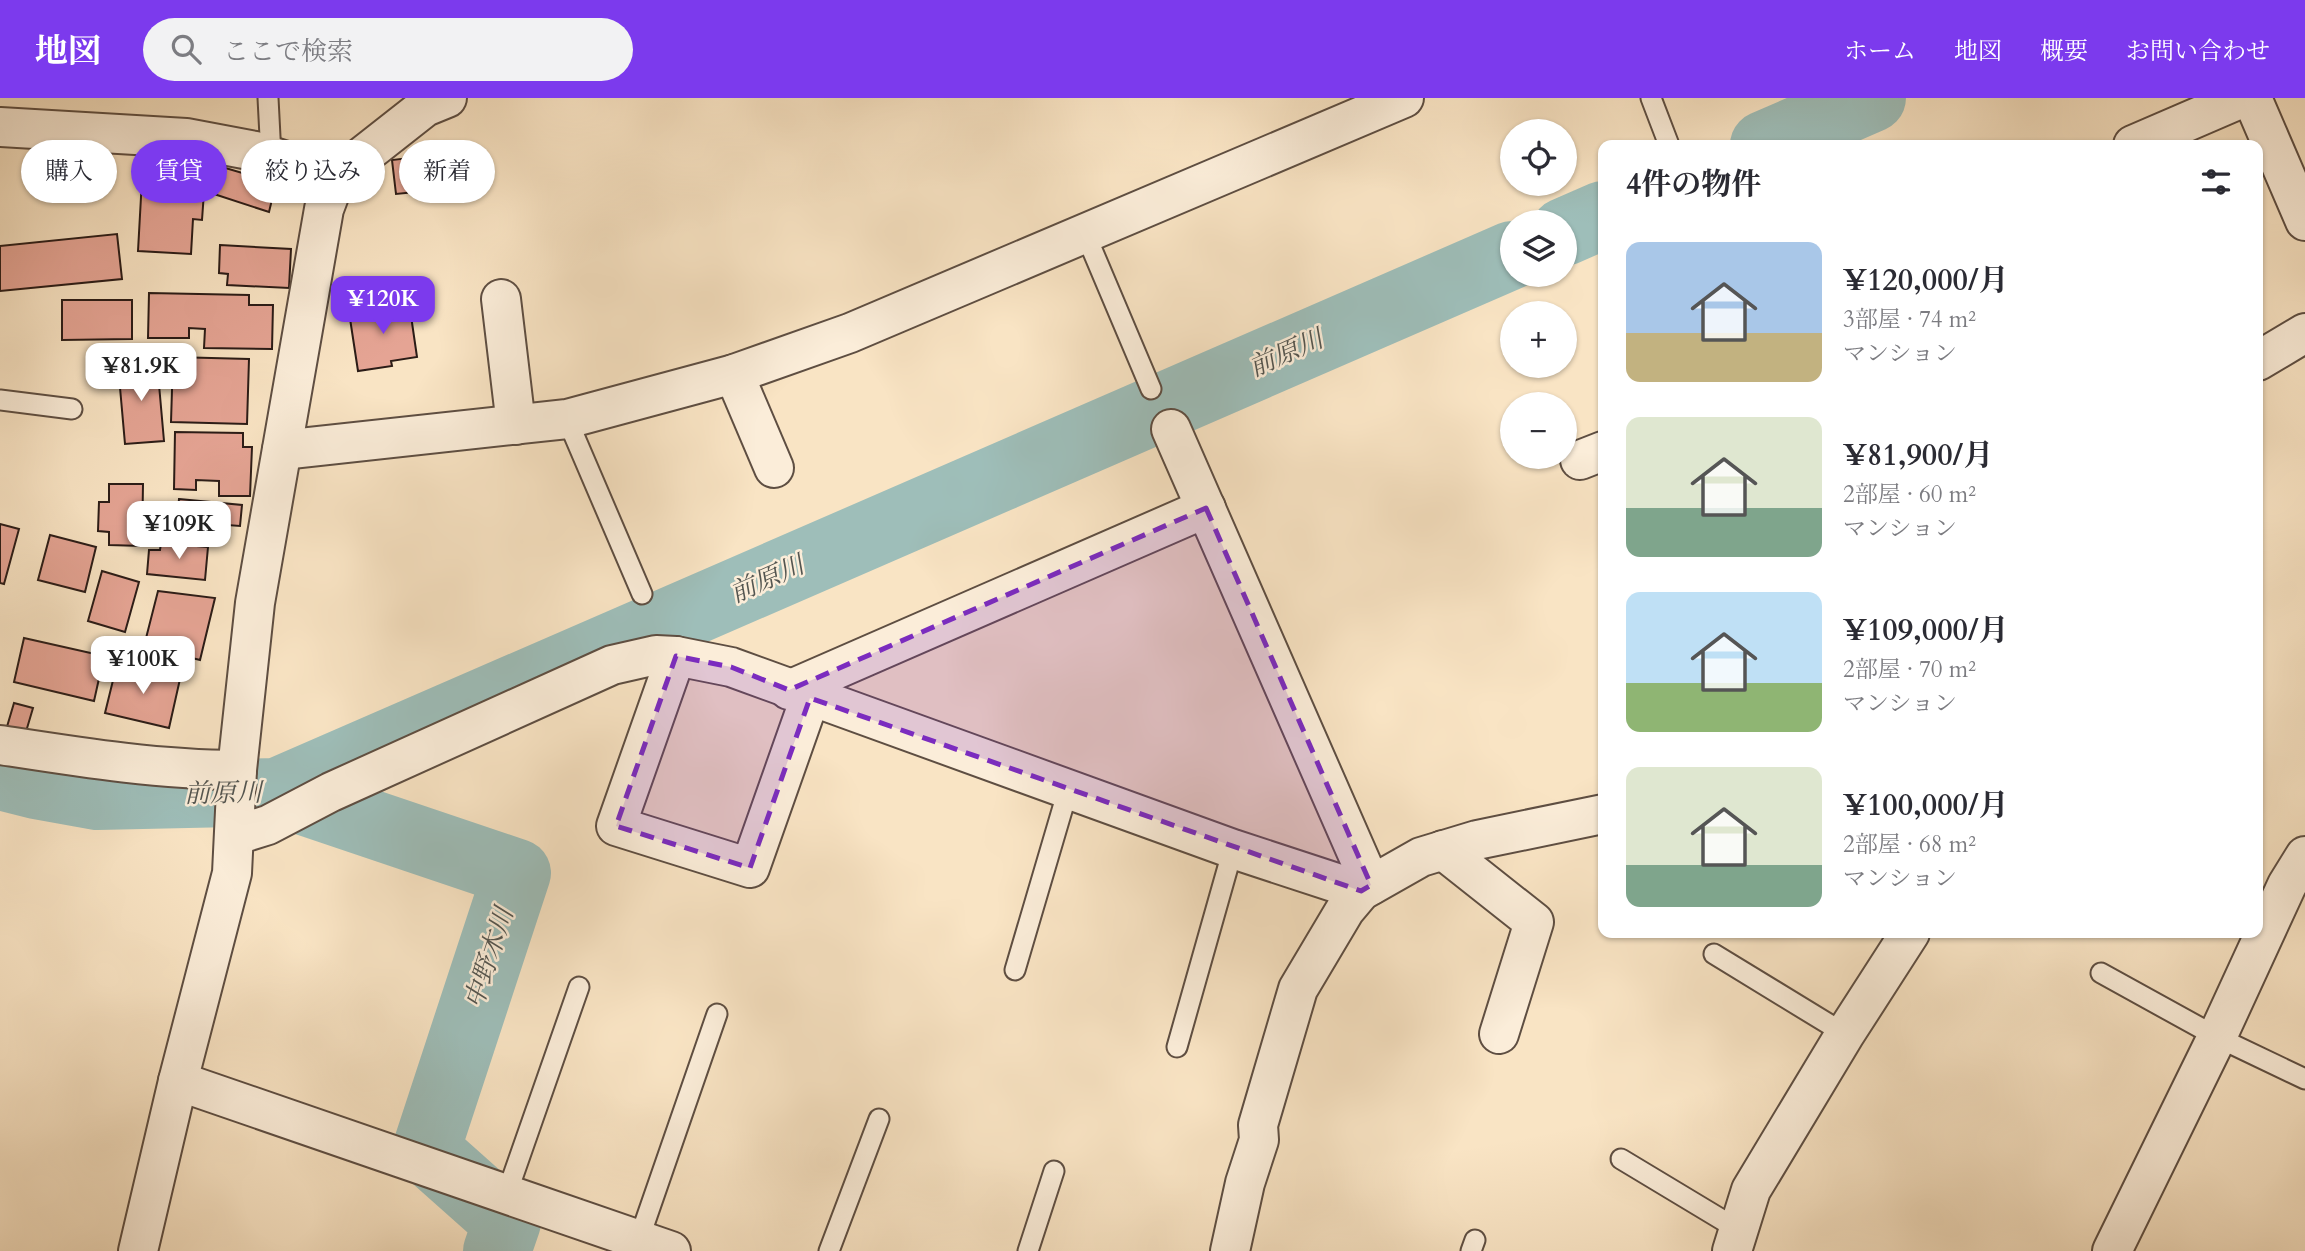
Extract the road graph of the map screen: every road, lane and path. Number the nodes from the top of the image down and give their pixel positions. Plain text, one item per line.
1 (268, 98) edge
2 (447, 98) edge
3 (1404, 98) edge
4 (1651, 98) edge
5 (2242, 98) edge
6 (2252, 98) edge
7 (0, 127) edge
8 (270, 140) edge
9 (383, 140) edge
10 (1667, 140) edge
11 (2145, 140) edge
12 (241, 150) edge
13 (326, 203) edge
14 (2305, 221) edge
15 (1085, 233) junction
16 (501, 299) dead end
17 (2305, 332) edge
18 (2263, 358) edge
19 (734, 374) junction
20 (1151, 389) dead end
21 (0, 400) edge
22 (72, 409) dead end
23 (567, 419) junction
24 (516, 425) junction
25 (1171, 429) dead end
26 (282, 450) junction
27 (774, 468) dead end
28 (1206, 508) junction
29 (642, 594) dead end
30 (676, 656) junction
31 (799, 694) junction
32 (0, 745) edge
33 (237, 775) junction
34 (1068, 790) junction
35 (1598, 815) edge
36 (235, 828) junction
37 (1233, 849) junction
38 (1443, 850) junction
39 (2305, 856) edge
40 (1366, 888) junction
41 (2263, 929) edge
42 (1907, 938) edge
43 (2259, 938) edge
44 (1714, 954) dead end
45 (1015, 970) dead end
46 (2101, 973) dead end
47 (579, 988) dead end
48 (717, 1014) dead end
49 (1499, 1034) dead end
50 (1845, 1034) junction
51 (2217, 1037) junction
52 (1177, 1047) dead end
53 (2305, 1079) edge
54 (178, 1081) junction
55 (879, 1119) dead end
56 (1621, 1159) dead end
57 (1054, 1171) dead end
58 (507, 1193) junction
59 (1735, 1241) edge
60 (648, 1247) edge
61 (138, 1251) edge
62 (829, 1251) edge
63 (1028, 1251) edge
64 (1230, 1251) edge
65 (2112, 1251) edge

1 - 8 lane
2 - 9 street
3 - 15 street
4 - 10 lane
5 - 11 street
6 - 14 street
7 - 12 street
13 - 26 street
15 - 19 street
15 - 20 lane
16 - 24 street
17 - 18 street
19 - 23 street
19 - 27 street
21 - 22 lane
23 - 24 street
23 - 29 lane
24 - 26 street
25 - 28 street
26 - 33 street
28 - 31 street
28 - 40 street
30 - 31 street
30 - 31 street
30 - 36 street
31 - 34 street
32 - 33 street
33 - 36 street
34 - 37 street
34 - 45 lane
35 - 38 street
36 - 54 street
37 - 40 street
37 - 52 lane
38 - 40 street
38 - 49 street
39 - 41 street
40 - 64 street
42 - 50 street
43 - 51 street
44 - 50 lane
46 - 51 lane
47 - 58 lane
48 - 60 lane
50 - 59 street
51 - 53 lane
51 - 65 street
54 - 58 street
54 - 61 street
55 - 62 lane
56 - 59 lane
57 - 63 lane
58 - 60 street

